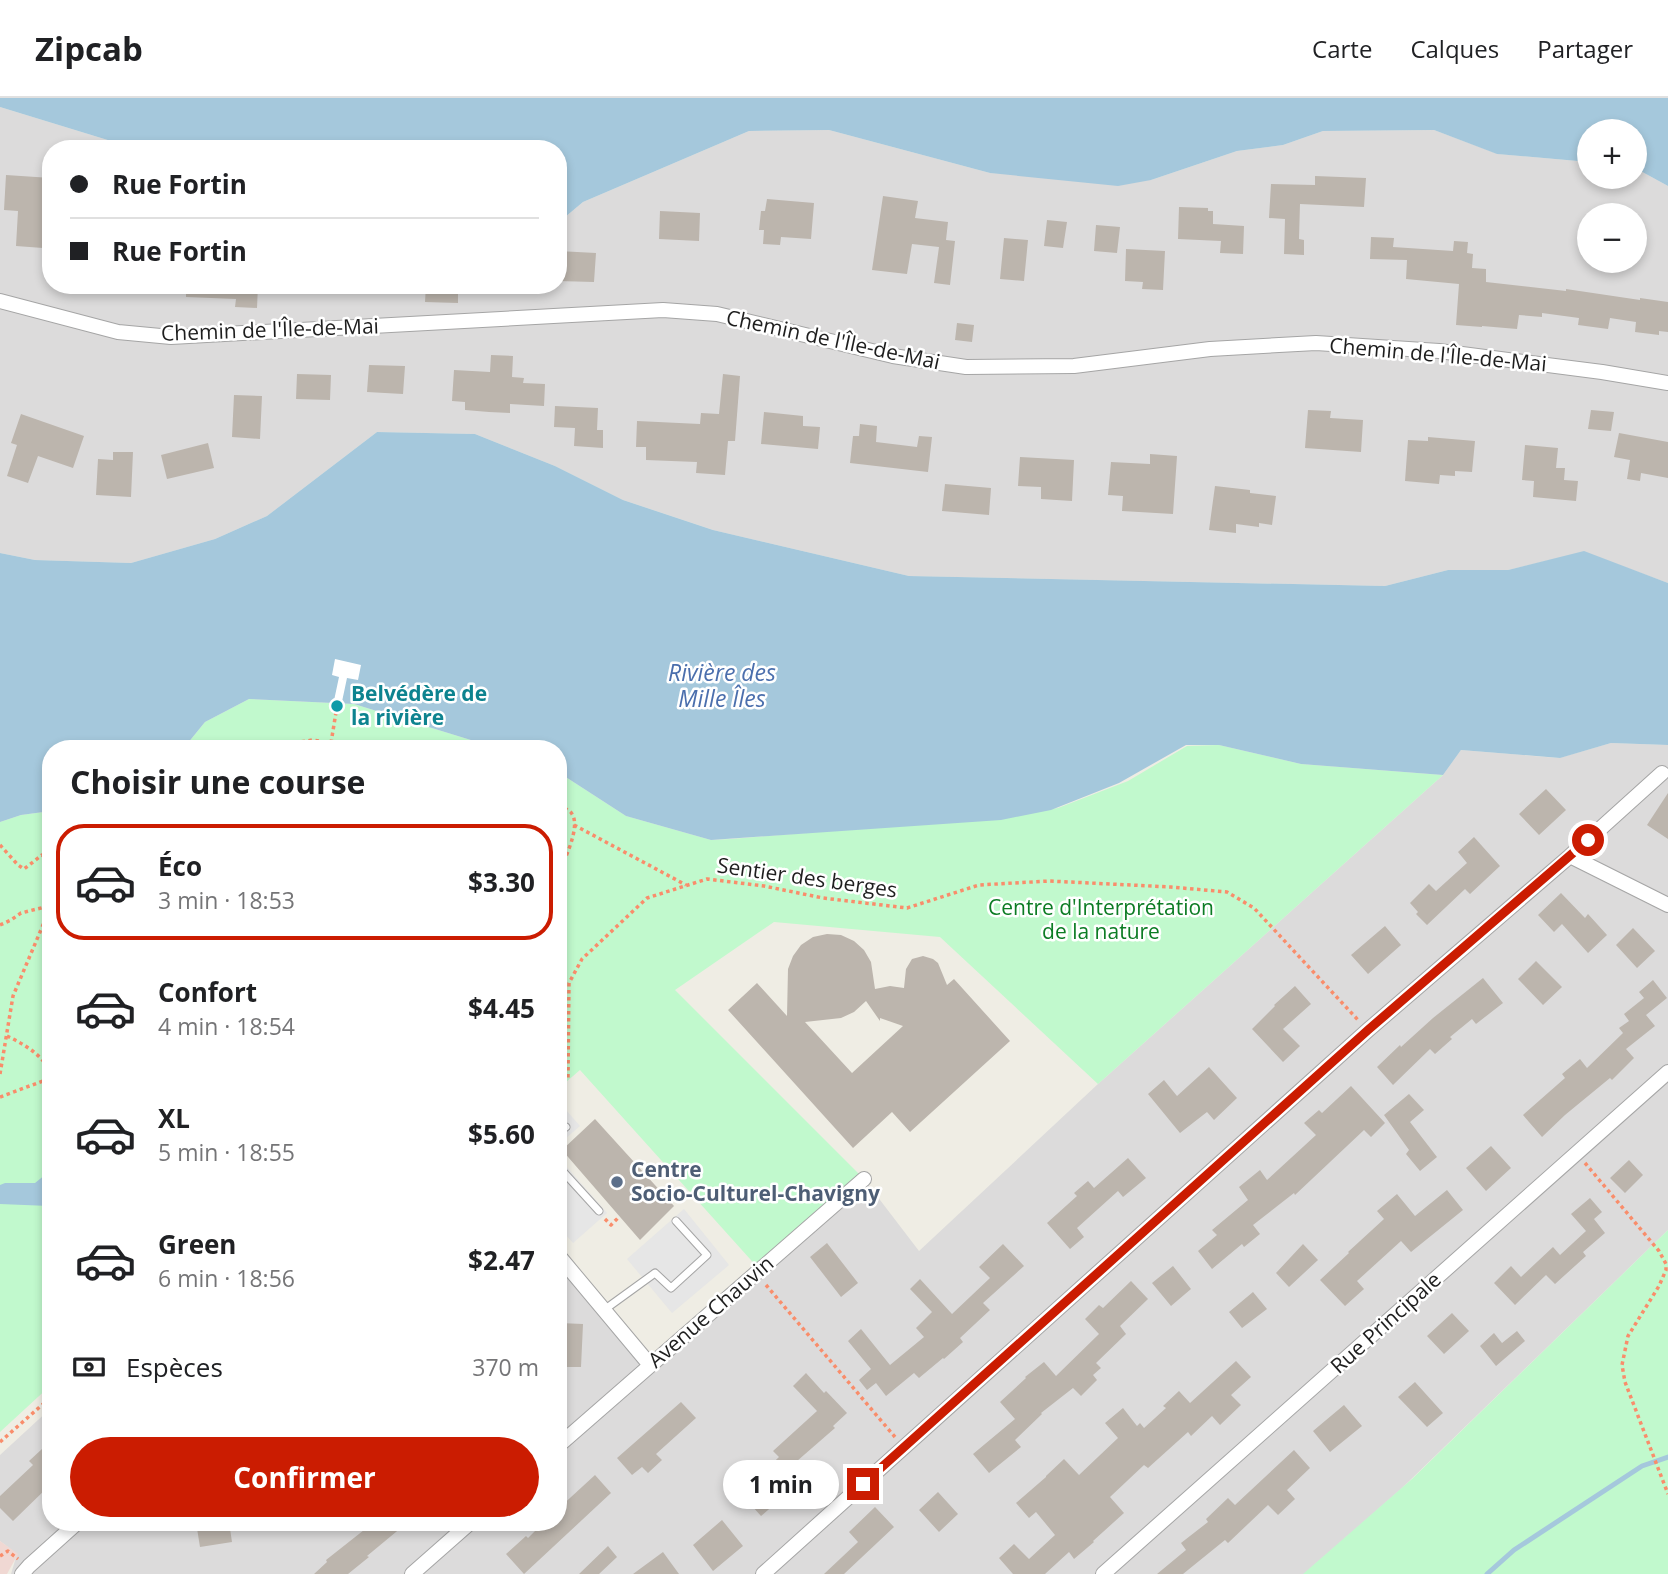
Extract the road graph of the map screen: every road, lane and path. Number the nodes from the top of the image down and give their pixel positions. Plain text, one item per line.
1 (0, 301) edge
2 (1668, 383) edge
3 (337, 706) dead end
4 (331, 740) edge
5 (1662, 773) dead end
6 (567, 810) edge
7 (574, 825) junction
8 (0, 845) edge
9 (567, 851) edge
10 (42, 855) edge
11 (1570, 856) junction
12 (686, 886) junction
13 (1668, 905) edge
14 (42, 908) edge
15 (0, 925) edge
16 (42, 927) edge
17 (1368, 1030) junction
18 (6, 1036) junction
19 (42, 1060) edge
20 (1668, 1072) edge
21 (0, 1074) edge
22 (42, 1079) edge
23 (567, 1079) edge
24 (0, 1097) edge
25 (1583, 1161) dead end
26 (567, 1176) edge
27 (864, 1179) dead end
28 (600, 1213) joint
29 (619, 1217) dead end
30 (676, 1221) dead end
31 (567, 1266) edge
32 (756, 1273) junction
33 (604, 1310) junction
34 (650, 1365) junction
35 (42, 1404) edge
36 (567, 1438) edge
37 (0, 1442) edge
38 (904, 1447) junction
39 (1668, 1494) edge
40 (68, 1531) edge
41 (461, 1531) edge
42 (10, 1553) dead end
43 (0, 1556) edge
44 (22, 1574) edge
45 (412, 1574) edge
46 (763, 1574) edge
47 (1103, 1574) edge

1 - 2 street, Chemin de l'Île-de-Mai
3 - 4 path
5 - 11 street
6 - 7 path
7 - 9 path
7 - 12 path
8 - 10 path
11 - 13 street
11 - 17 street
12 - 17 path, Sentier des berges
12 - 23 path, Sentier des berges
14 - 15 path
16 - 18 path
17 - 38 street
18 - 19 path
18 - 21 path
20 - 47 street, Rue Principale
22 - 24 path
25 - 39 path
26 - 28 lane
27 - 32 street, Avenue Chauvin
28 - 29 path
30 - 33 lane
31 - 33 street
32 - 34 street, Avenue Chauvin
32 - 38 path
33 - 34 street
34 - 36 street, Avenue Chauvin
35 - 37 path
38 - 46 street
40 - 44 street
41 - 45 street
42 - 43 path

